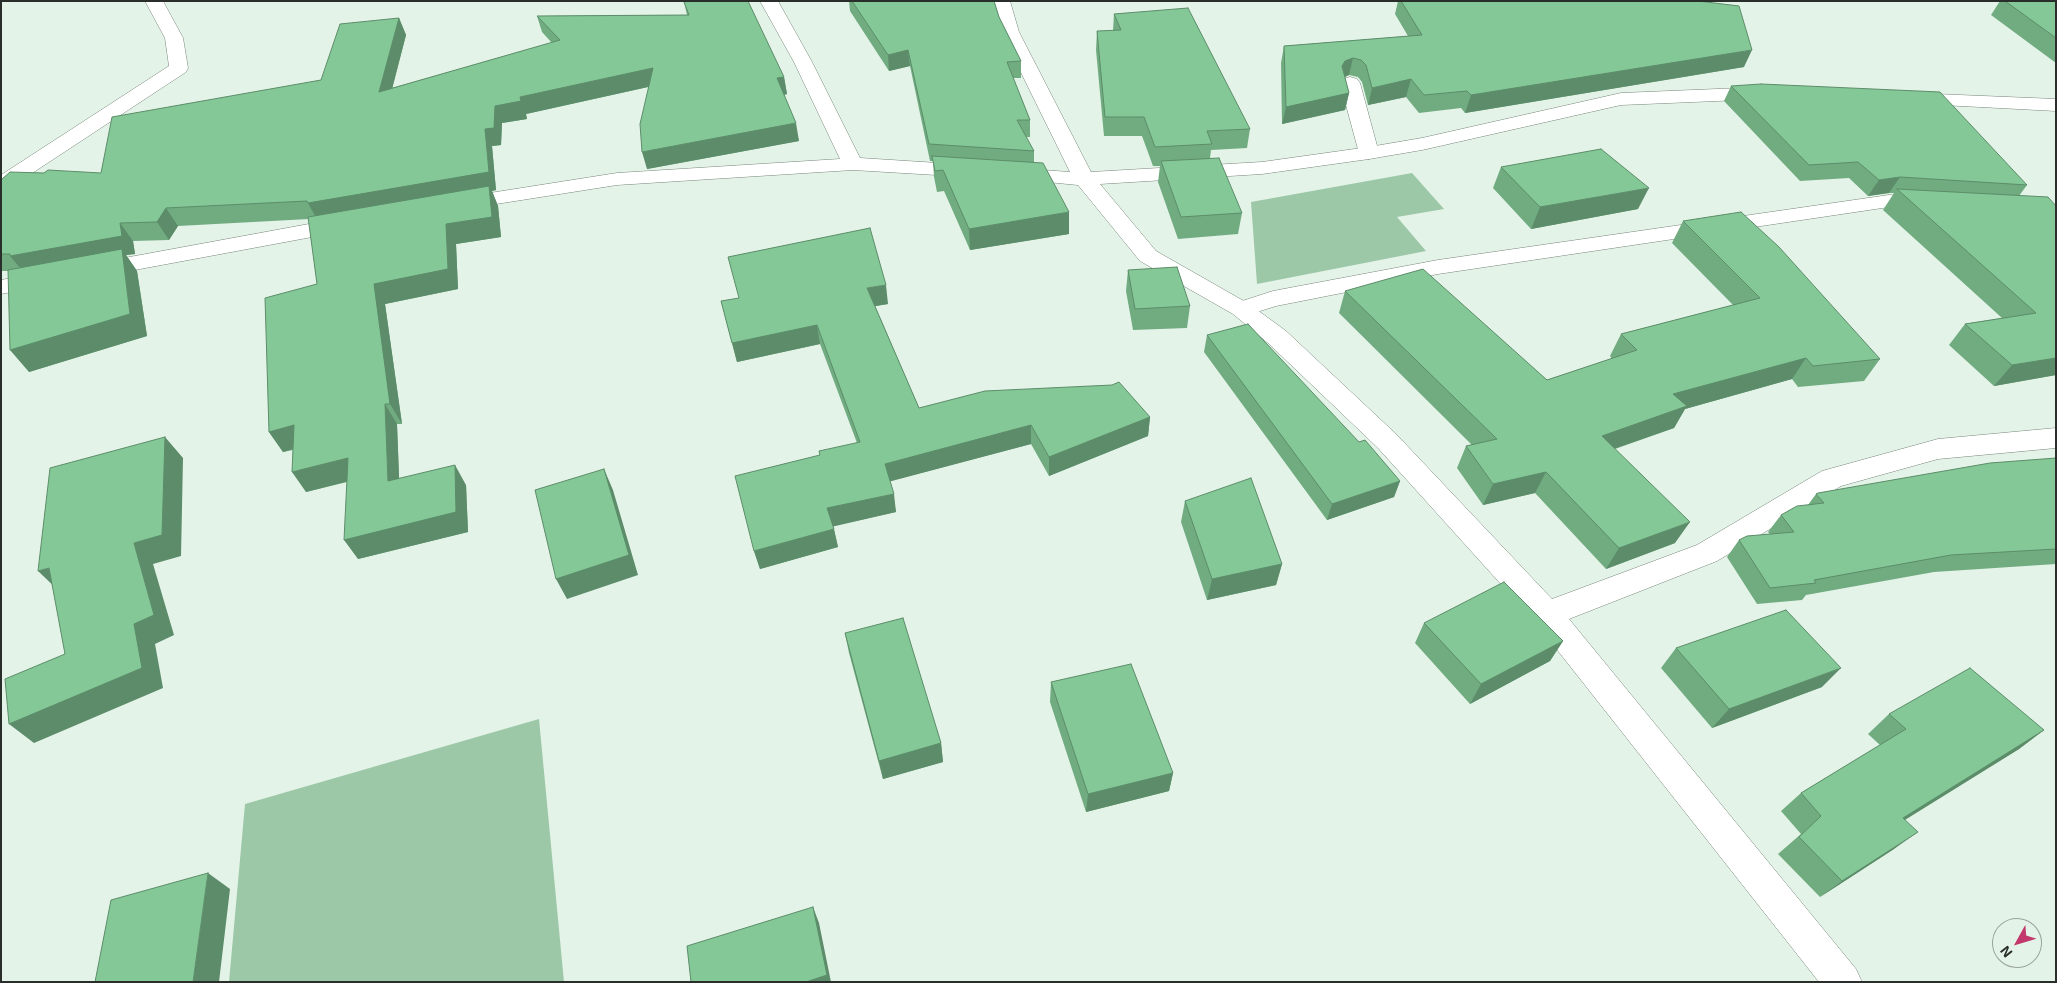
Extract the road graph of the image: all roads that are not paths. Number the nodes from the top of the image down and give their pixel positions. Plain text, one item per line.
1 (154, 1) edge
2 (769, 1) edge
3 (1001, 1) edge
4 (1350, 83) dead end
5 (1792, 94) edge
6 (1890, 98) edge
7 (2056, 105) edge
8 (1369, 153) junction
9 (853, 164) junction
10 (1084, 179) junction
11 (1, 184) edge
12 (1948, 205) edge
13 (440, 206) edge
14 (363, 221) edge
15 (1, 287) edge
16 (1240, 309) junction
17 (2056, 438) edge
18 (1547, 614) junction
19 (1843, 982) edge

1 - 11 street
2 - 9 street
3 - 10 street
4 - 8 street
5 - 8 street
6 - 7 street
8 - 10 street
9 - 10 street
9 - 13 street
10 - 16 street
12 - 16 street
14 - 15 street
16 - 18 street
17 - 18 street
18 - 19 street

